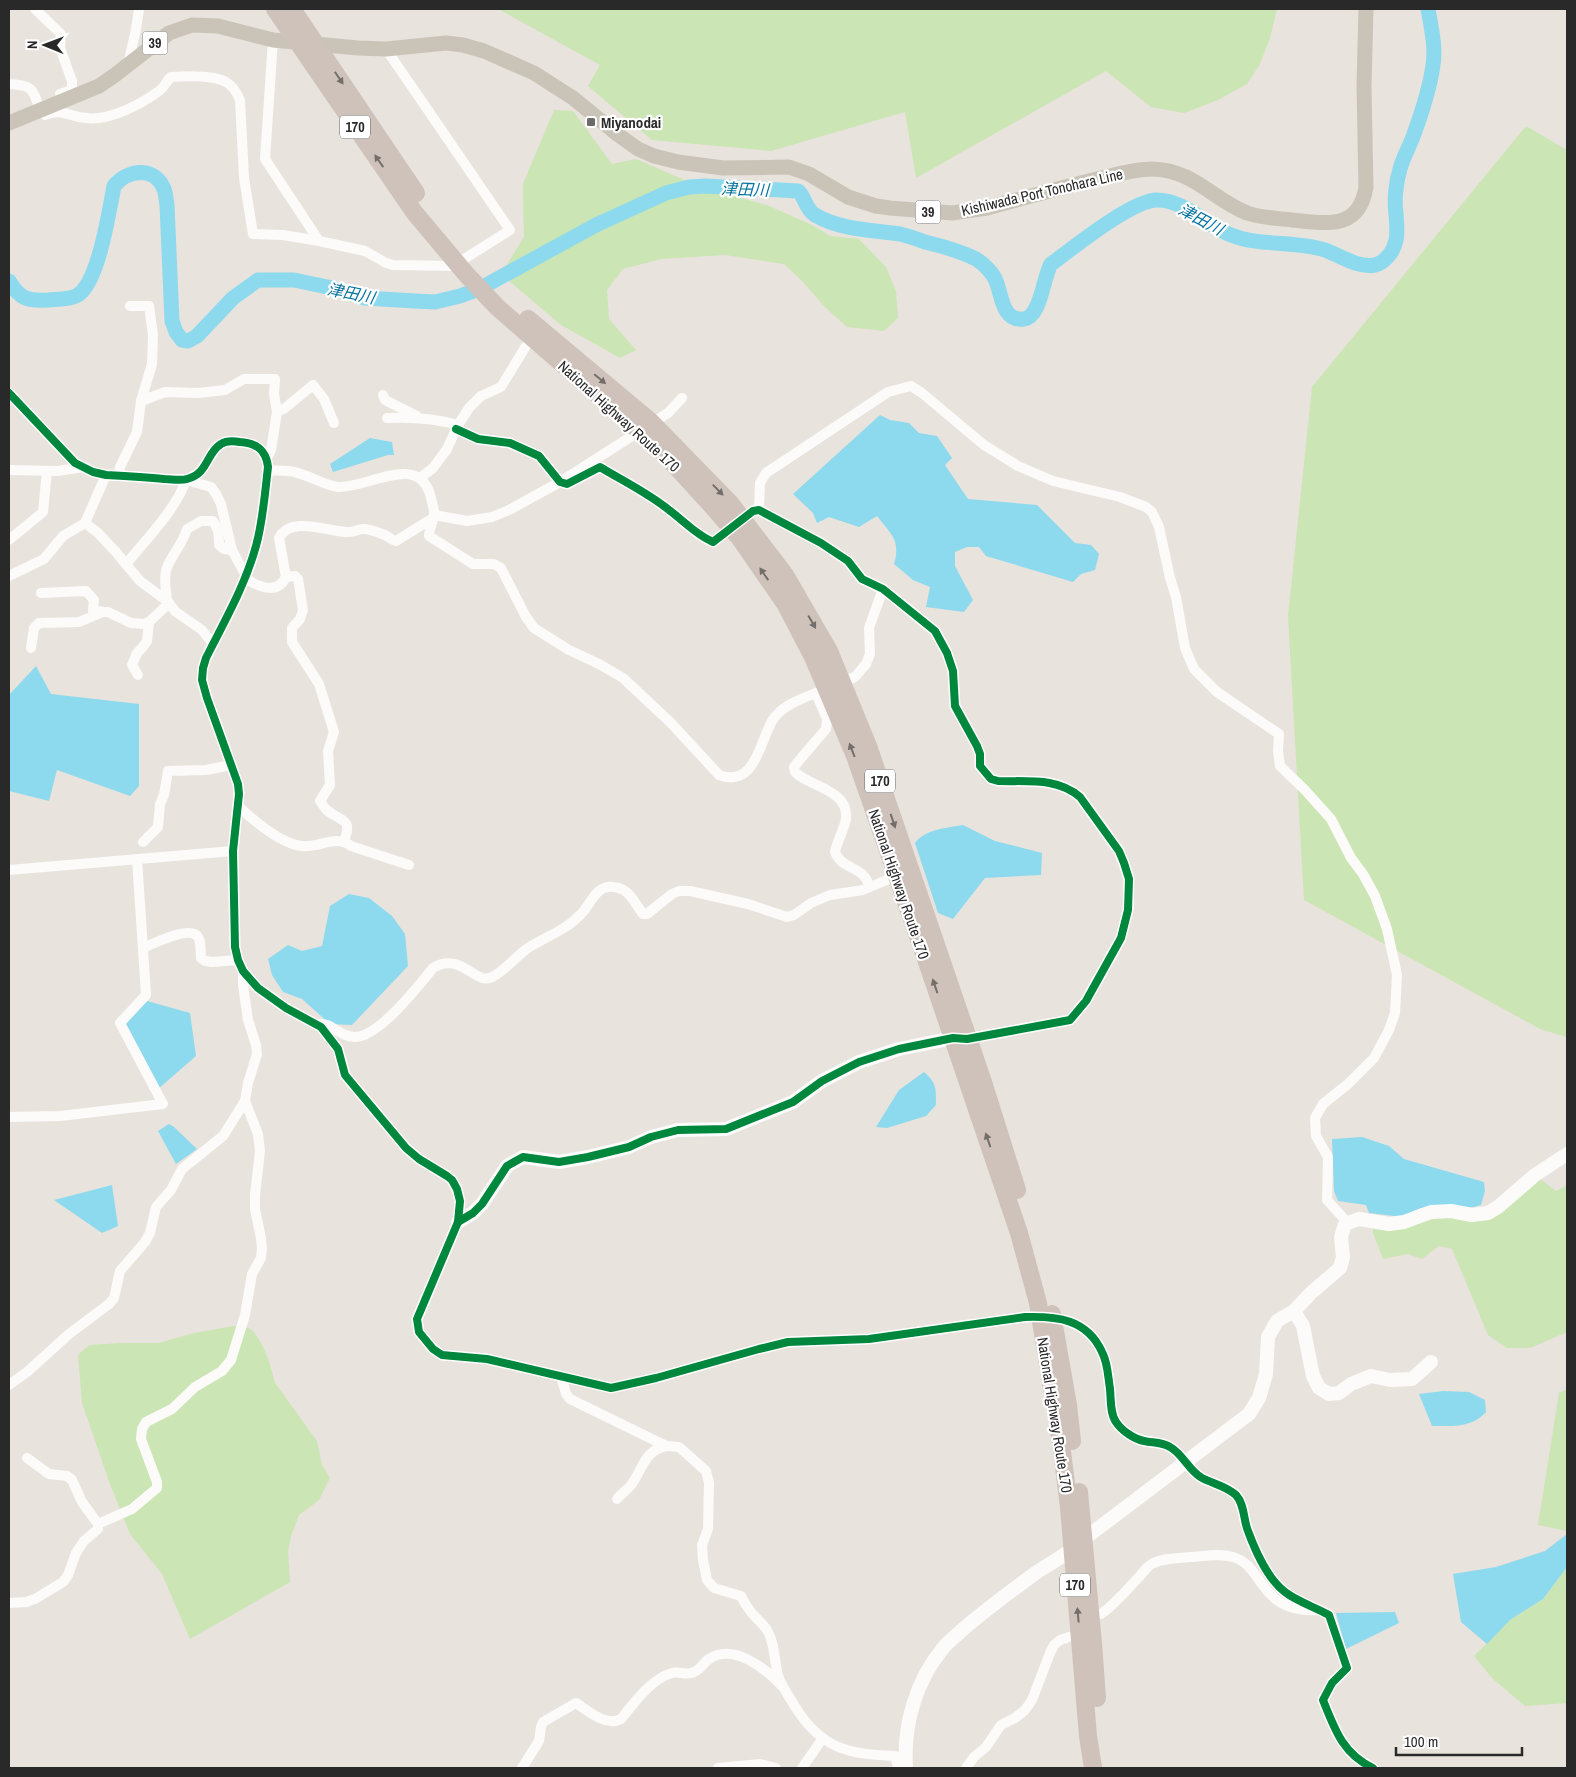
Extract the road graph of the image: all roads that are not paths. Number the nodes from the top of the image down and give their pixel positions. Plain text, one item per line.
1 (35, 9) edge
2 (139, 9) edge
3 (275, 9) edge
4 (292, 9) edge
5 (1366, 9) edge
6 (273, 40) junction
7 (298, 42) junction
8 (316, 43) junction
9 (386, 49) junction
10 (128, 65) junction
11 (9, 84) edge
12 (46, 108) junction
13 (24, 117) junction
14 (9, 123) edge
15 (444, 238) junction
16 (319, 241) junction
17 (130, 306) dead end
18 (526, 346) dead end
19 (9, 393) edge
20 (383, 395) dead end
21 (682, 398) dead end
22 (141, 401) junction
23 (277, 412) junction
24 (387, 418) dead end
25 (420, 418) junction
26 (334, 423) dead end
27 (645, 426) junction
28 (457, 427) junction
29 (267, 458) junction
30 (83, 467) junction
31 (9, 470) edge
32 (268, 470) junction
33 (47, 471) junction
34 (106, 475) junction
35 (118, 476) junction
36 (420, 478) junction
37 (186, 480) junction
38 (560, 482) junction
39 (756, 511) junction
40 (433, 517) junction
41 (84, 523) junction
42 (9, 540) edge
43 (232, 550) junction
44 (126, 564) junction
45 (9, 576) edge
46 (245, 577) junction
47 (286, 577) junction
48 (884, 588) junction
49 (41, 593) dead end
50 (168, 602) junction
51 (103, 612) junction
52 (149, 622) junction
53 (213, 644) junction
54 (31, 648) dead end
55 (138, 674) dead end
56 (829, 688) junction
57 (231, 765) junction
58 (238, 806) junction
59 (344, 841) junction
60 (143, 842) dead end
61 (233, 851) junction
62 (137, 859) junction
63 (409, 865) dead end
64 (9, 870) edge
65 (896, 876) junction
66 (869, 887) junction
67 (143, 948) junction
68 (238, 960) junction
69 (243, 971) junction
70 (314, 1024) junction
71 (960, 1039) junction
72 (245, 1101) junction
73 (9, 1117) edge
74 (1567, 1154) edge
75 (458, 1222) junction
76 (1345, 1224) junction
77 (1294, 1311) junction
78 (1431, 1362) dead end
79 (560, 1376) junction
80 (9, 1385) edge
81 (667, 1446) junction
82 (27, 1458) dead end
83 (1186, 1461) junction
84 (617, 1499) dead end
85 (98, 1524) junction
86 (1078, 1546) junction
87 (9, 1602) edge
88 (1319, 1610) junction
89 (1101, 1614) dead end
90 (1069, 1638) dead end
91 (783, 1687) junction
92 (823, 1738) junction
93 (522, 1768) edge
94 (718, 1768) edge
95 (776, 1768) edge
96 (802, 1768) edge
97 (898, 1768) edge
98 (906, 1768) edge
99 (966, 1768) edge
100 (1094, 1768) edge
101 (1104, 1768) edge
102 (1373, 1768) edge

1 - 12 street
2 - 10 street
3 - 7 highway, National Highway Route 170 / 170
4 - 8 highway, National Highway Route 170 / 170
5 - 9 main road, Kishiwada Port Tonohara Line / 39
6 - 7 main road, Kishiwada Port Tonohara Line / 39
6 - 10 main road, Kishiwada Port Tonohara Line / 39
6 - 16 street
7 - 8 main road, Kishiwada Port Tonohara Line / 39
15 -> 7 highway, National Highway Route 170 / 170
8 - 9 main road, Kishiwada Port Tonohara Line / 39
8 -> 15 highway, National Highway Route 170 / 170
9 - 16 street
10 - 12 main road, Kishiwada Port Tonohara Line / 39
11 - 12 street
12 - 13 main road, Kishiwada Port Tonohara Line / 39
13 - 14 main road, Kishiwada Port Tonohara Line / 39
13 - 16 street
15 - 27 highway, National Highway Route 170 / 170
17 - 22 street
18 - 28 street
19 - 30 street
20 - 25 street
21 - 27 street
22 - 23 street
22 - 35 street
23 - 26 street
23 - 29 street
24 - 25 street
25 - 28 street
27 - 38 street
27 - 56 highway, National Highway Route 170 / 170
28 - 36 street
28 - 38 street
29 - 32 street
29 - 37 street
30 - 33 street
30 - 34 street
31 - 33 street
32 - 36 street
32 - 46 street
33 - 42 street
34 - 35 street
34 - 41 street
35 - 37 street
36 - 40 street
37 - 43 street
37 - 44 street
38 - 39 street
38 - 40 street
39 - 48 street
39 - 76 street
40 - 47 street
40 - 56 street
41 - 44 street
41 - 45 street
43 - 46 street
43 - 50 street
44 - 50 street
46 - 47 street
46 - 53 street
47 - 59 street
48 - 56 street
48 - 71 street
49 - 51 street
50 - 52 street
50 - 53 street
51 - 52 street
51 - 54 street
52 - 55 street
53 - 57 street
65 -> 56 highway, National Highway Route 170 / 170
56 - 66 street
56 -> 71 highway, National Highway Route 170 / 170
57 - 58 street
57 - 60 street
58 - 59 street
58 - 61 street
59 - 63 street
61 - 62 street
61 - 68 street
62 - 64 street
62 - 67 street
65 - 66 street
71 -> 65 highway, National Highway Route 170 / 170
66 - 70 street
67 - 68 street
67 - 73 street
68 - 69 street
69 - 70 street
69 - 72 street
70 - 75 street
71 - 75 street
71 - 86 highway, National Highway Route 170 / 170
72 - 80 street
72 - 85 street
74 - 76 street
75 - 79 street
76 - 77 street
77 - 78 street
77 - 83 street
79 - 81 street
79 - 83 street
81 - 84 street
81 - 91 street
82 - 85 street
83 - 86 street
83 - 88 street
85 - 87 street
86 - 98 street
100 -> 86 highway, National Highway Route 170 / 170
86 - 101 highway, National Highway Route 170 / 170
88 - 89 street
88 - 102 street
90 - 99 street
91 - 92 street
91 - 93 street
92 - 96 street
92 - 97 street
94 - 95 street

